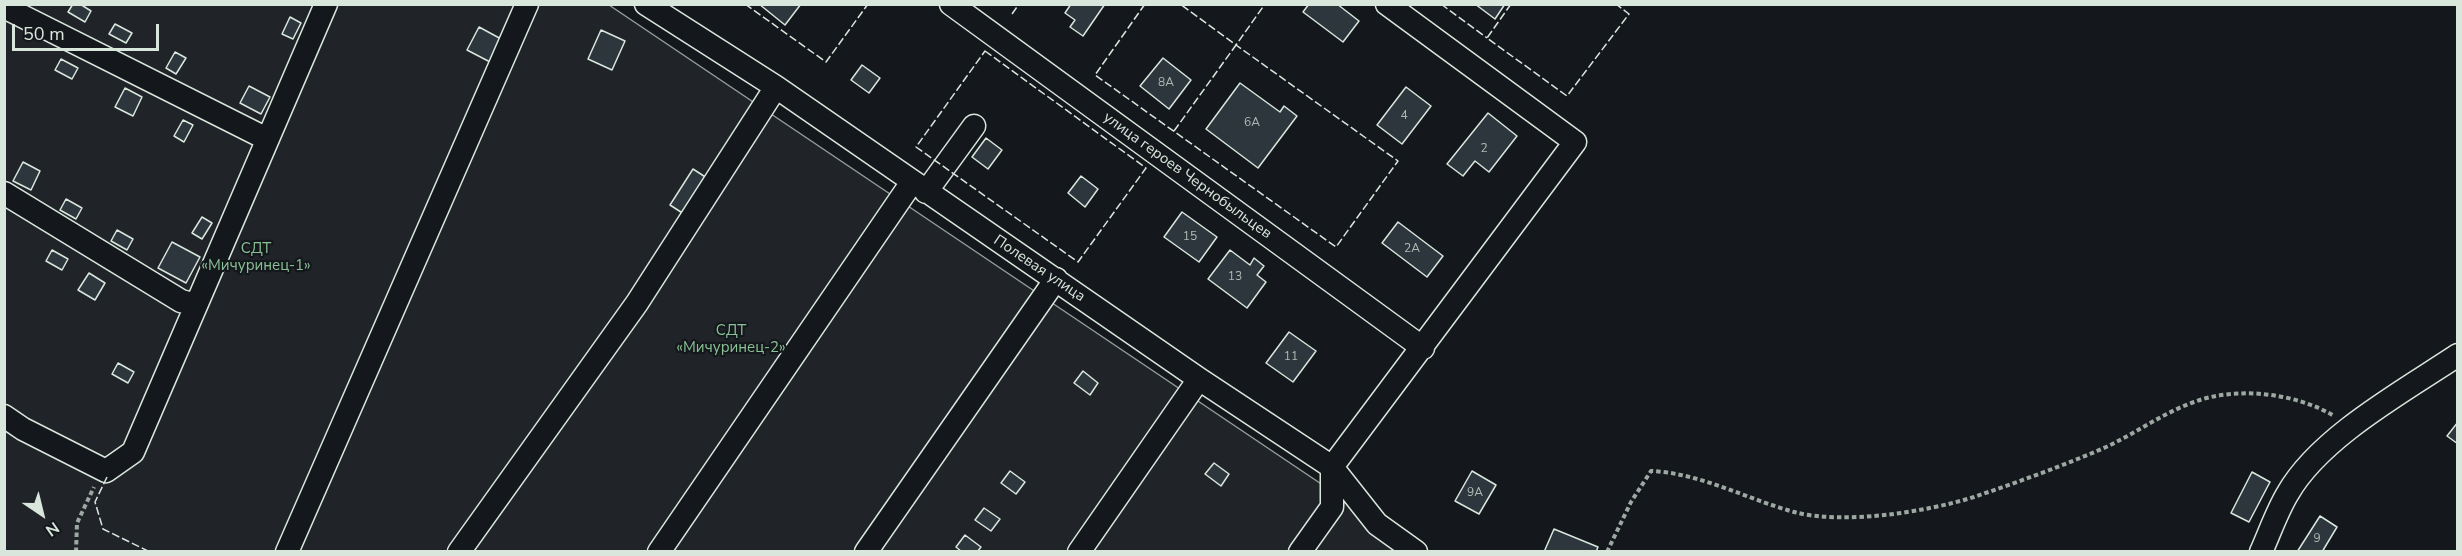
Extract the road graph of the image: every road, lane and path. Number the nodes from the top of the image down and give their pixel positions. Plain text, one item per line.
1 (326, 4) edge
2 (527, 4) edge
3 (646, 4) edge
4 (951, 4) edge
5 (1387, 4) edge
6 (4, 7) edge
7 (776, 87) junction
8 (974, 126) dead end
9 (267, 139) junction
10 (919, 187) junction
11 (4, 193) edge
12 (1056, 279) junction
13 (196, 305) junction
14 (1423, 348) junction
15 (2457, 355) edge
16 (1199, 379) junction
17 (4, 416) edge
18 (2352, 427) junction
19 (1332, 467) junction
20 (103, 469) junction
21 (76, 552) edge
22 (287, 552) edge
23 (459, 552) edge
24 (659, 552) edge
25 (866, 552) edge
26 (1079, 552) edge
27 (1300, 552) edge
28 (1416, 552) edge
29 (1607, 552) edge
30 (2261, 552) edge

1 - 9 street
2 - 22 street
3 - 7 street, Полевая улица
4 - 14 street, улица героев Чернобыльцев
5 - 14 street
6 - 9 street
7 - 10 street, Полевая улица
7 - 23 street
8 - 10 street
9 - 13 street
10 - 12 street, Полевая улица
10 - 24 street
11 - 13 street
12 - 16 street, Полевая улица
12 - 25 street
13 - 20 street
14 - 19 street
15 - 18 street
16 - 19 street, Полевая улица
16 - 26 street
17 - 20 street
18 - 29 path
18 - 30 street
19 - 27 street
19 - 28 street, Полевая улица
20 - 21 path

